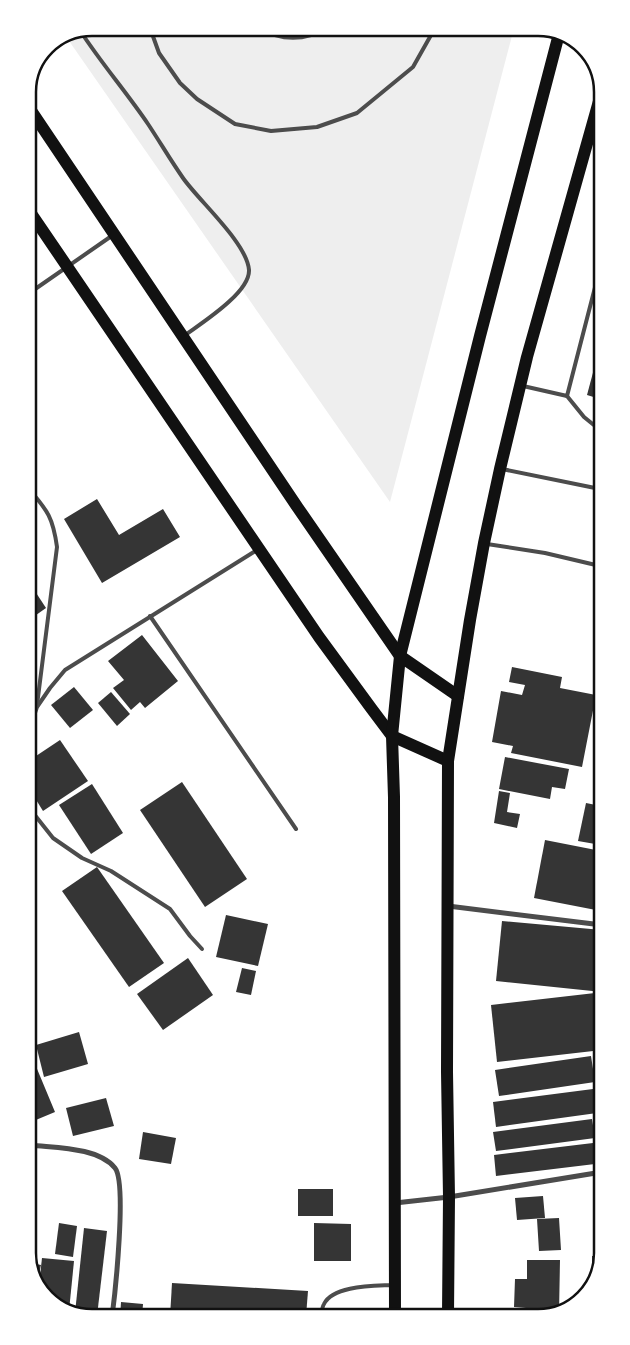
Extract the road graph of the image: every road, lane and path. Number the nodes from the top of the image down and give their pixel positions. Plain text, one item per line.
1 (153, 36) edge
2 (282, 36) edge
3 (305, 36) edge
4 (430, 36) edge
5 (85, 37) edge
6 (557, 40) edge
7 (36, 118) edge
8 (594, 119) edge
9 (36, 222) edge
10 (115, 234) junction
11 (67, 267) junction
12 (36, 288) edge
13 (594, 291) edge
14 (182, 337) junction
15 (521, 385) junction
16 (567, 396) junction
17 (594, 425) edge
18 (500, 469) junction
19 (594, 488) edge
20 (36, 497) edge
21 (484, 543) junction
22 (259, 549) junction
23 (594, 565) edge
24 (150, 616) junction
25 (400, 656) junction
26 (458, 696) junction
27 (37, 707) junction
28 (36, 710) edge
29 (392, 736) junction
30 (448, 761) junction
31 (36, 817) edge
32 (296, 829) dead end
33 (448, 906) junction
34 (594, 925) edge
35 (202, 950) dead end
36 (36, 1146) edge
37 (594, 1173) edge
38 (449, 1197) junction
39 (394, 1203) junction
40 (394, 1284) junction
41 (113, 1309) edge
42 (322, 1309) edge
43 (395, 1309) edge
44 (448, 1309) edge

1 - 4 lane
2 - 3 lane
5 - 14 lane
6 - 25 main road
7 - 10 main road
8 - 15 main road
9 - 11 main road
10 - 11 lane
10 - 14 main road
11 - 12 lane
11 - 22 main road
13 - 16 lane
14 - 25 main road
15 - 16 lane
15 - 18 main road
16 - 17 lane
18 - 19 lane
18 - 21 main road
20 - 27 lane
21 - 23 lane
21 - 26 main road
22 - 24 lane
22 - 29 main road
24 - 27 lane
24 - 32 lane
25 - 26 main road
25 - 29 main road
26 - 30 main road
27 - 28 lane
29 - 30 main road
29 - 39 main road
30 - 33 main road
31 - 35 lane
33 - 34 street
33 - 38 main road
36 - 41 street
37 - 38 street
38 - 39 street
38 - 44 main road
39 - 40 main road
40 - 42 lane
40 - 43 main road

